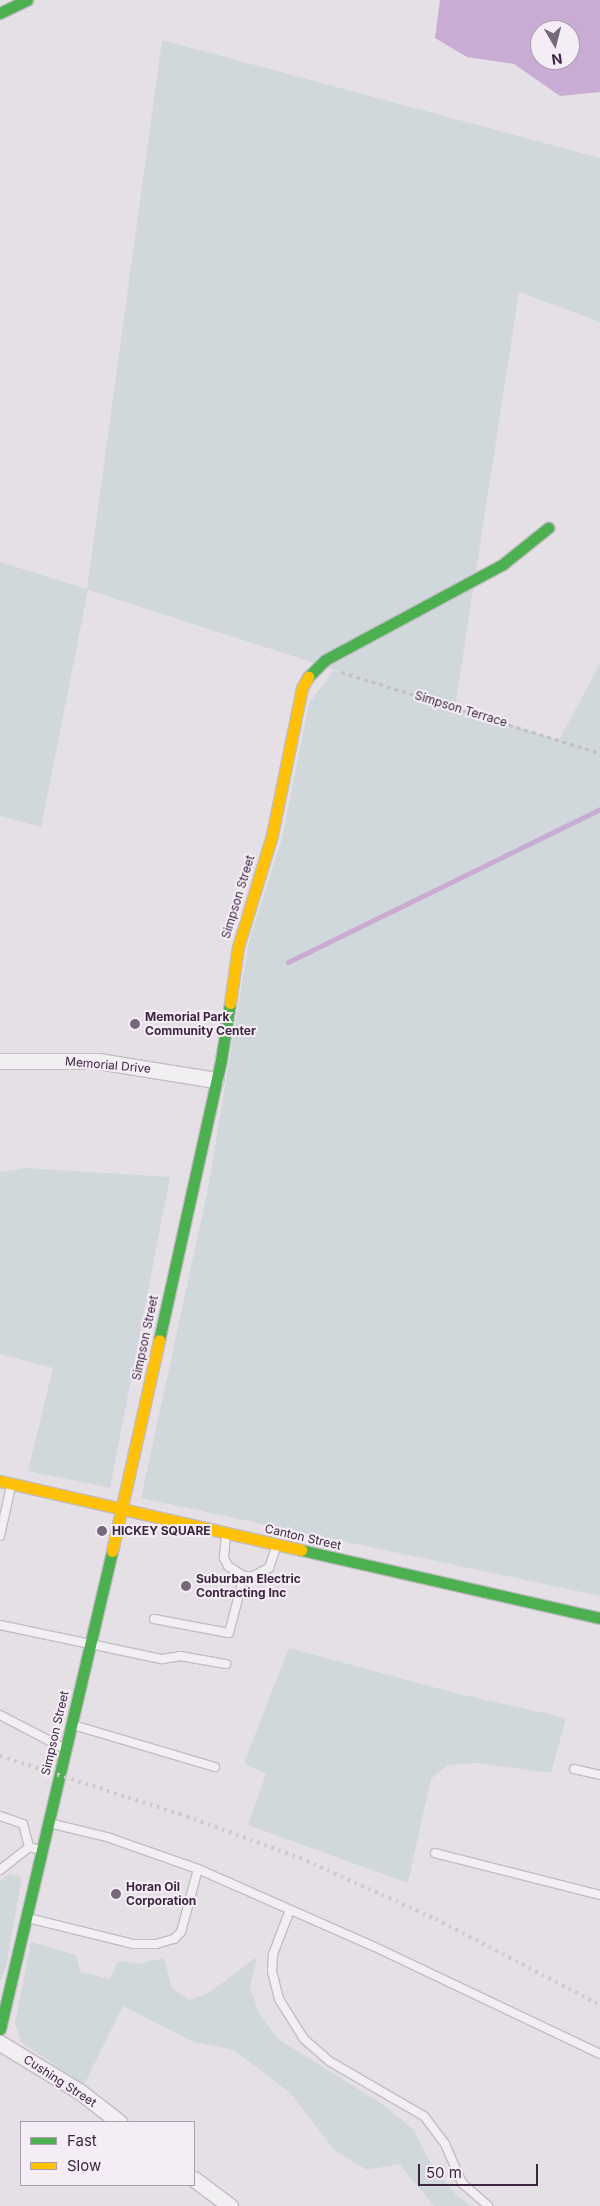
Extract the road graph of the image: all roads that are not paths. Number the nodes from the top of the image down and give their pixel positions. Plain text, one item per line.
1 (27, 0) edge
2 (0, 13) edge
3 (548, 528) dead end
4 (0, 1061) edge
5 (215, 1080) junction
6 (6, 1483) edge
7 (122, 1509) junction
8 (227, 1532) junction
9 (0, 1536) edge
10 (277, 1545) junction
11 (244, 1576) junction
12 (600, 1618) edge
13 (154, 1619) dead end
14 (0, 1625) edge
15 (90, 1644) junction
16 (226, 1664) dead end
17 (0, 1715) edge
18 (71, 1724) junction
19 (65, 1749) junction
20 (215, 1767) dead end
21 (574, 1769) dead end
22 (600, 1775) edge
23 (0, 1816) edge
24 (48, 1823) junction
25 (29, 1847) junction
26 (42, 1851) junction
27 (435, 1853) dead end
28 (198, 1869) junction
29 (0, 1870) edge
30 (600, 1895) edge
31 (290, 1910) junction
32 (26, 1918) junction
33 (0, 2029) edge
34 (0, 2042) edge
35 (600, 2054) edge
36 (118, 2121) edge
37 (195, 2180) edge
38 (230, 2206) edge
39 (488, 2206) edge

1 - 2 street
3 - 5 street, Simpson Street
4 - 5 street, Memorial Drive
5 - 7 street, Simpson Street
6 - 7 street, Canton Street
6 - 9 lane
7 - 8 street, Canton Street
7 - 15 street, Simpson Street
8 - 10 street, Canton Street
8 - 11 lane
10 - 11 lane
10 - 12 street, Canton Street
11 - 13 lane
14 - 15 lane
15 - 16 lane
15 - 18 street, Simpson Street
17 - 19 lane
18 - 19 street, Simpson Street
18 - 20 lane
19 - 24 street, Simpson Street
21 - 22 lane
23 - 25 lane
24 - 26 street, Simpson Street
24 - 28 lane
25 - 26 lane
25 - 29 lane
26 - 32 street, Simpson Street
27 - 30 lane
28 - 31 lane
28 - 32 lane
31 - 35 lane
31 - 39 lane
32 - 33 street, Simpson Street
34 - 36 street, Cushing Street
37 - 38 street

